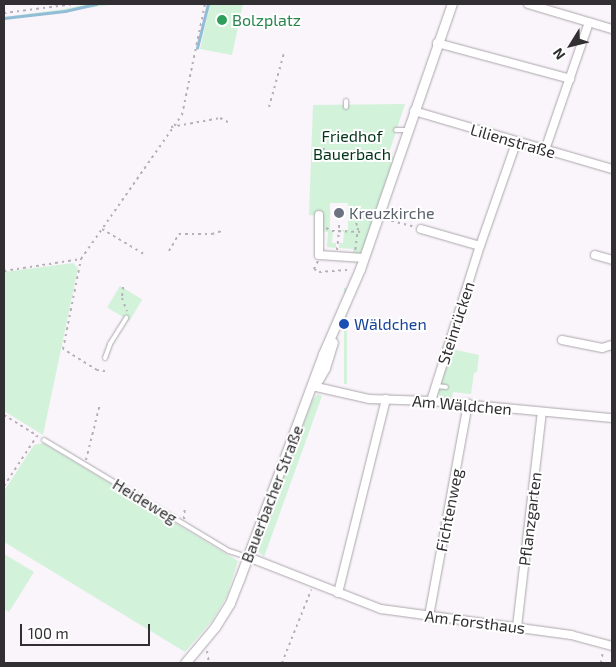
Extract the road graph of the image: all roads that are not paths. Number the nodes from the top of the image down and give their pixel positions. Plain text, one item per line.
1 (452, 4) edge
2 (528, 4) edge
3 (589, 22) junction
4 (612, 28) edge
5 (437, 43) junction
6 (570, 79) junction
7 (346, 101) dead end
8 (346, 107) dead end
9 (414, 111) junction
10 (396, 130) dead end
11 (408, 130) junction
12 (516, 143) junction
13 (545, 150) junction
14 (612, 169) edge
15 (318, 215) dead end
16 (421, 229) road end
17 (480, 246) junction
18 (595, 255) dead end
19 (359, 258) junction
20 (612, 260) edge
21 (127, 317) road end
22 (562, 340) dead end
23 (612, 345) edge
24 (105, 358) dead end
25 (312, 386) junction
26 (436, 386) junction
27 (446, 387) dead end
28 (386, 400) junction
29 (431, 401) junction
30 (468, 404) junction
31 (542, 412) junction
32 (612, 418) edge
33 (44, 440) dead end
34 (248, 556) junction
35 (338, 593) junction
36 (429, 616) junction
37 (517, 627) junction
38 (612, 637) edge
39 (609, 645) edge
40 (185, 663) edge

1 - 5 street
2 - 3 street
3 - 4 street
3 - 6 street
5 - 6 street
5 - 9 street
6 - 13 street
7 - 8 lane
9 - 11 street
9 - 12 street, Lilienstraße
10 - 11 lane
11 - 19 street
12 - 13 street, Lilienstraße
12 - 17 street, Steinrücken
13 - 14 street, Lilienstraße
15 - 19 street
16 - 17 street
17 - 26 street, Steinrücken
18 - 20 street
19 - 25 street, Bauerbacher Straße
21 - 24 lane
22 - 23 street
25 - 28 street, Am Wäldchen
25 - 34 street, Bauerbacher Straße
26 - 27 lane
26 - 29 street, Steinrücken
28 - 29 street, Am Wäldchen
28 - 35 street
29 - 30 street, Am Wäldchen
30 - 31 street, Am Wäldchen
30 - 36 street, Fichtenweg
31 - 32 street, Am Wäldchen
31 - 37 street, Pflanzgarten
33 - 34 lane, Heideweg
34 - 35 street, Am Forsthaus
34 - 40 street, Bauerbacher Straße
35 - 36 street, Am Forsthaus
36 - 37 street, Am Forsthaus
37 - 39 street, Am Forsthaus
38 - 39 street

